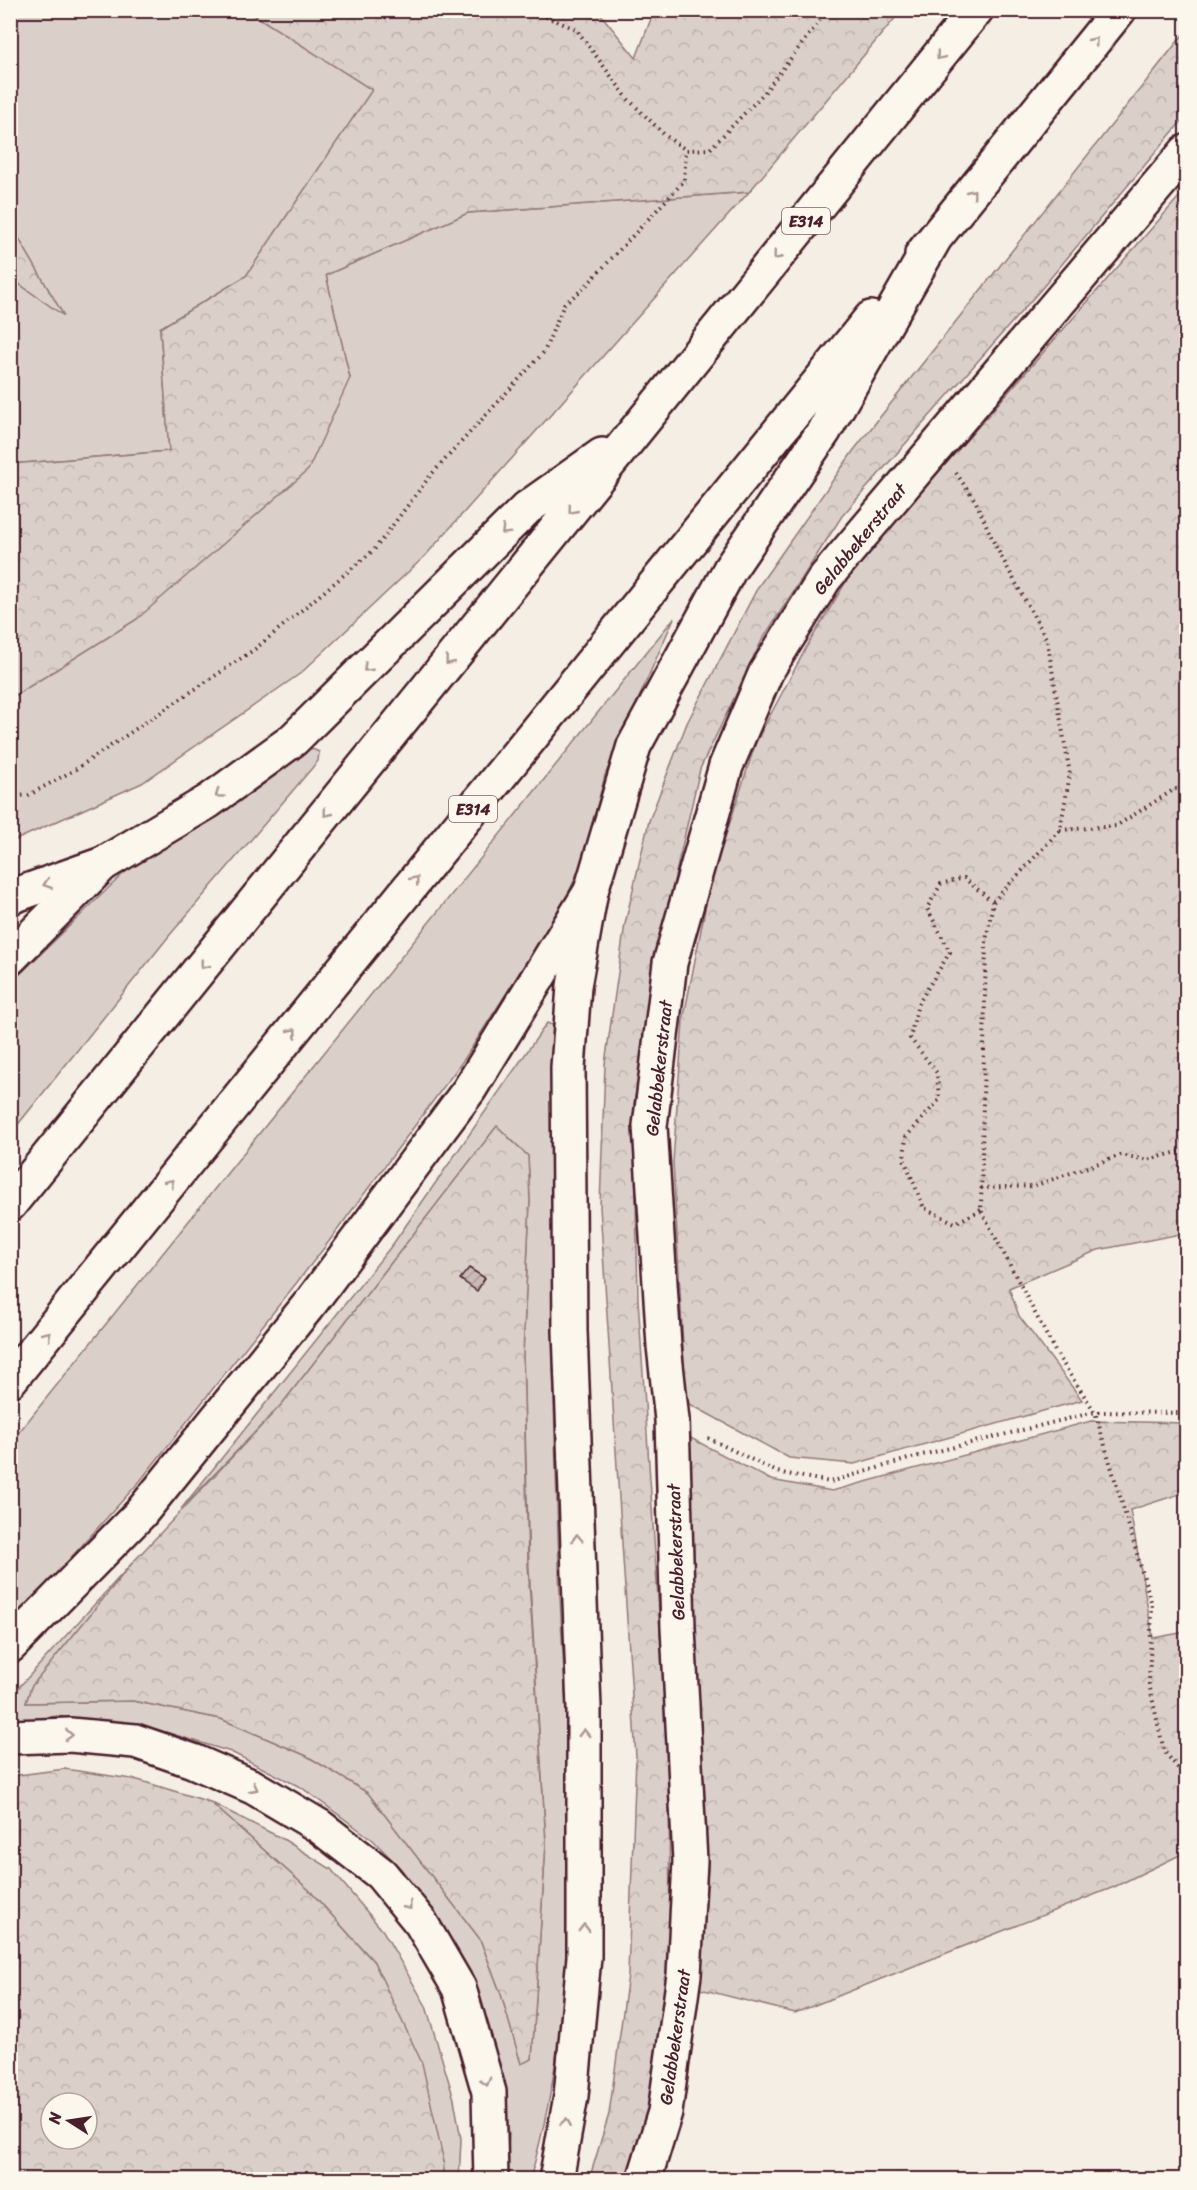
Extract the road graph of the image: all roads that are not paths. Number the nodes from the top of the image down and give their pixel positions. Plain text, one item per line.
1 (976, 10) edge
2 (1119, 10) edge
3 (1186, 152) edge
4 (935, 238) junction
5 (635, 431) junction
6 (103, 864) junction
7 (591, 891) junction
8 (10, 897) edge
9 (10, 958) edge
10 (10, 1204) edge
11 (10, 1380) edge
12 (10, 1646) edge
13 (10, 1737) edge
14 (491, 2180) edge
15 (556, 2180) edge
16 (644, 2180) edge

1 -> 5 main road, E314
4 -> 2 main road, E314
3 - 16 main road, Gelabbekerstraat
4 - 7 main road
11 -> 4 main road, E314
5 -> 6 main road
5 -> 10 main road, E314
6 -> 8 main road
6 - 9 main road
7 - 12 main road
15 -> 7 main road
13 -> 14 main road

